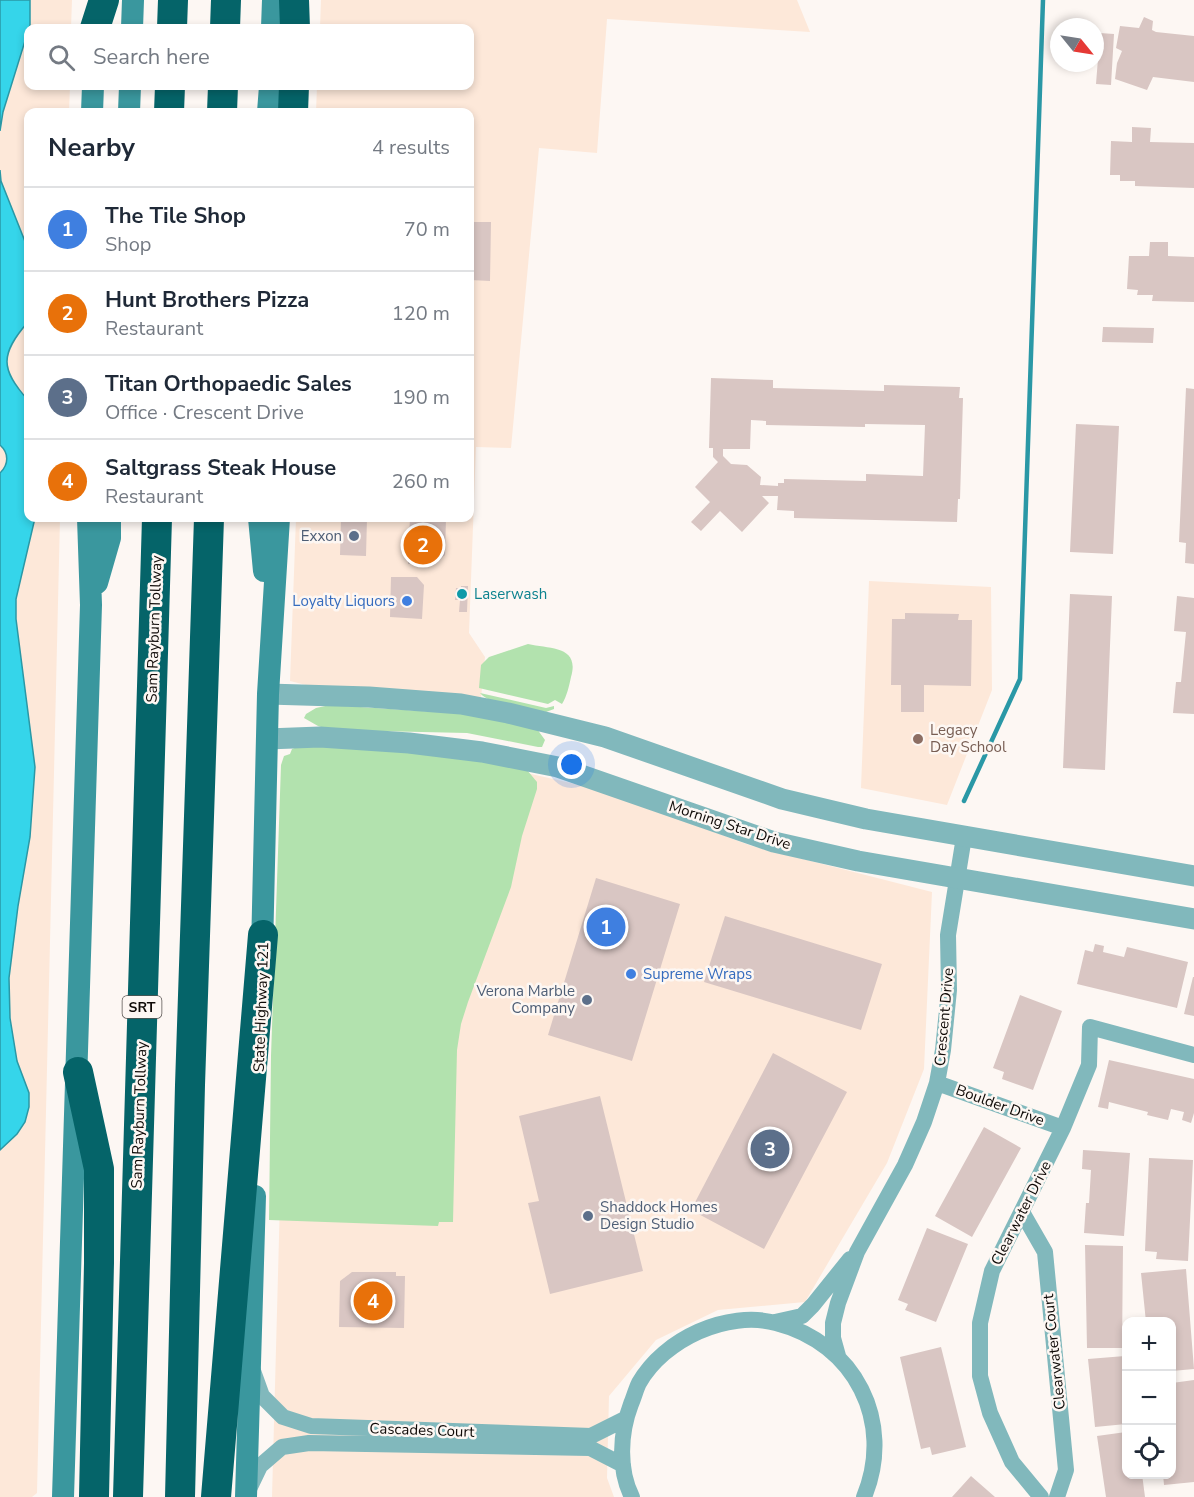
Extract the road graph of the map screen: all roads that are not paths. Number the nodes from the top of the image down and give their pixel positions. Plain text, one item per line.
1 (95, 0) edge
2 (104, 0) edge
3 (133, 0) edge
4 (172, 0) edge
5 (226, 0) edge
6 (273, 0) edge
7 (294, 0) edge
8 (308, 0) edge
9 (94, 24) edge
10 (95, 24) edge
11 (132, 24) edge
12 (172, 24) edge
13 (225, 24) edge
14 (279, 24) edge
15 (282, 24) edge
16 (308, 24) edge
17 (93, 90) edge
18 (130, 90) edge
19 (170, 90) edge
20 (223, 90) edge
21 (270, 90) edge
22 (294, 90) edge
23 (306, 90) edge
24 (92, 108) edge
25 (129, 108) edge
26 (169, 108) edge
27 (222, 108) edge
28 (268, 108) edge
29 (293, 108) edge
30 (306, 108) edge
31 (88, 522) edge
32 (110, 522) edge
33 (157, 522) edge
34 (209, 522) edge
35 (259, 522) edge
36 (279, 522) edge
37 (91, 605) junction
38 (271, 642) junction
39 (268, 693) junction
40 (267, 739) junction
41 (964, 837) junction
42 (1194, 876) edge
43 (956, 877) junction
44 (1194, 919) edge
45 (263, 935) junction
46 (1194, 1055) edge
47 (78, 1072) junction
48 (937, 1083) junction
49 (1063, 1128) junction
50 (1022, 1212) junction
51 (857, 1252) junction
52 (775, 1322) junction
53 (838, 1356) junction
54 (249, 1361) junction
55 (625, 1419) junction
56 (623, 1465) junction
57 (64, 1487) edge
58 (868, 1494) edge
59 (246, 1496) edge
60 (53, 1497) edge
61 (94, 1497) edge
62 (128, 1497) edge
63 (180, 1497) edge
64 (216, 1497) edge
65 (632, 1497) edge
66 (1041, 1497) edge
67 (1057, 1497) edge

1 - 9 main road
2 - 10 highway
3 - 11 main road
4 - 12 highway
5 - 13 highway
6 - 14 main road
7 - 15 highway
8 - 16 main road
17 - 24 main road
18 - 25 main road
19 - 26 highway
20 - 27 highway
21 - 28 main road
22 - 29 highway
23 - 30 main road
31 - 37 main road
32 - 37 main road
33 - 62 highway, Sam Rayburn Tollway / SRT
34 - 63 highway
35 - 38 main road
36 - 38 main road, State Highway 121
37 - 47 main road
38 - 39 main road, State Highway 121
39 - 40 main road, State Highway 121
39 - 41 street
40 - 43 street, Morning Star Drive
40 - 45 main road, State Highway 121
41 - 42 street
41 - 43 street, Crescent Drive
43 - 44 street, Morning Star Drive
43 - 48 street, Crescent Drive
45 - 54 main road, State Highway 121
45 - 64 highway
46 - 49 street, Clearwater Drive
47 - 57 main road
47 - 61 highway
48 - 49 street, Boulder Drive
48 - 51 street, Crescent Drive
49 - 50 street, Clearwater Drive
50 - 66 street, Clearwater Drive
50 - 67 street, Clearwater Court
51 - 52 street, Crescent Drive
51 - 53 street, Crescent Drive
52 - 53 street
52 - 55 street
53 - 58 street
54 - 55 street, Cascades Court
54 - 59 main road, State Highway 121
55 - 56 street
56 - 59 street, Cascades Court
56 - 65 street
57 - 60 street

